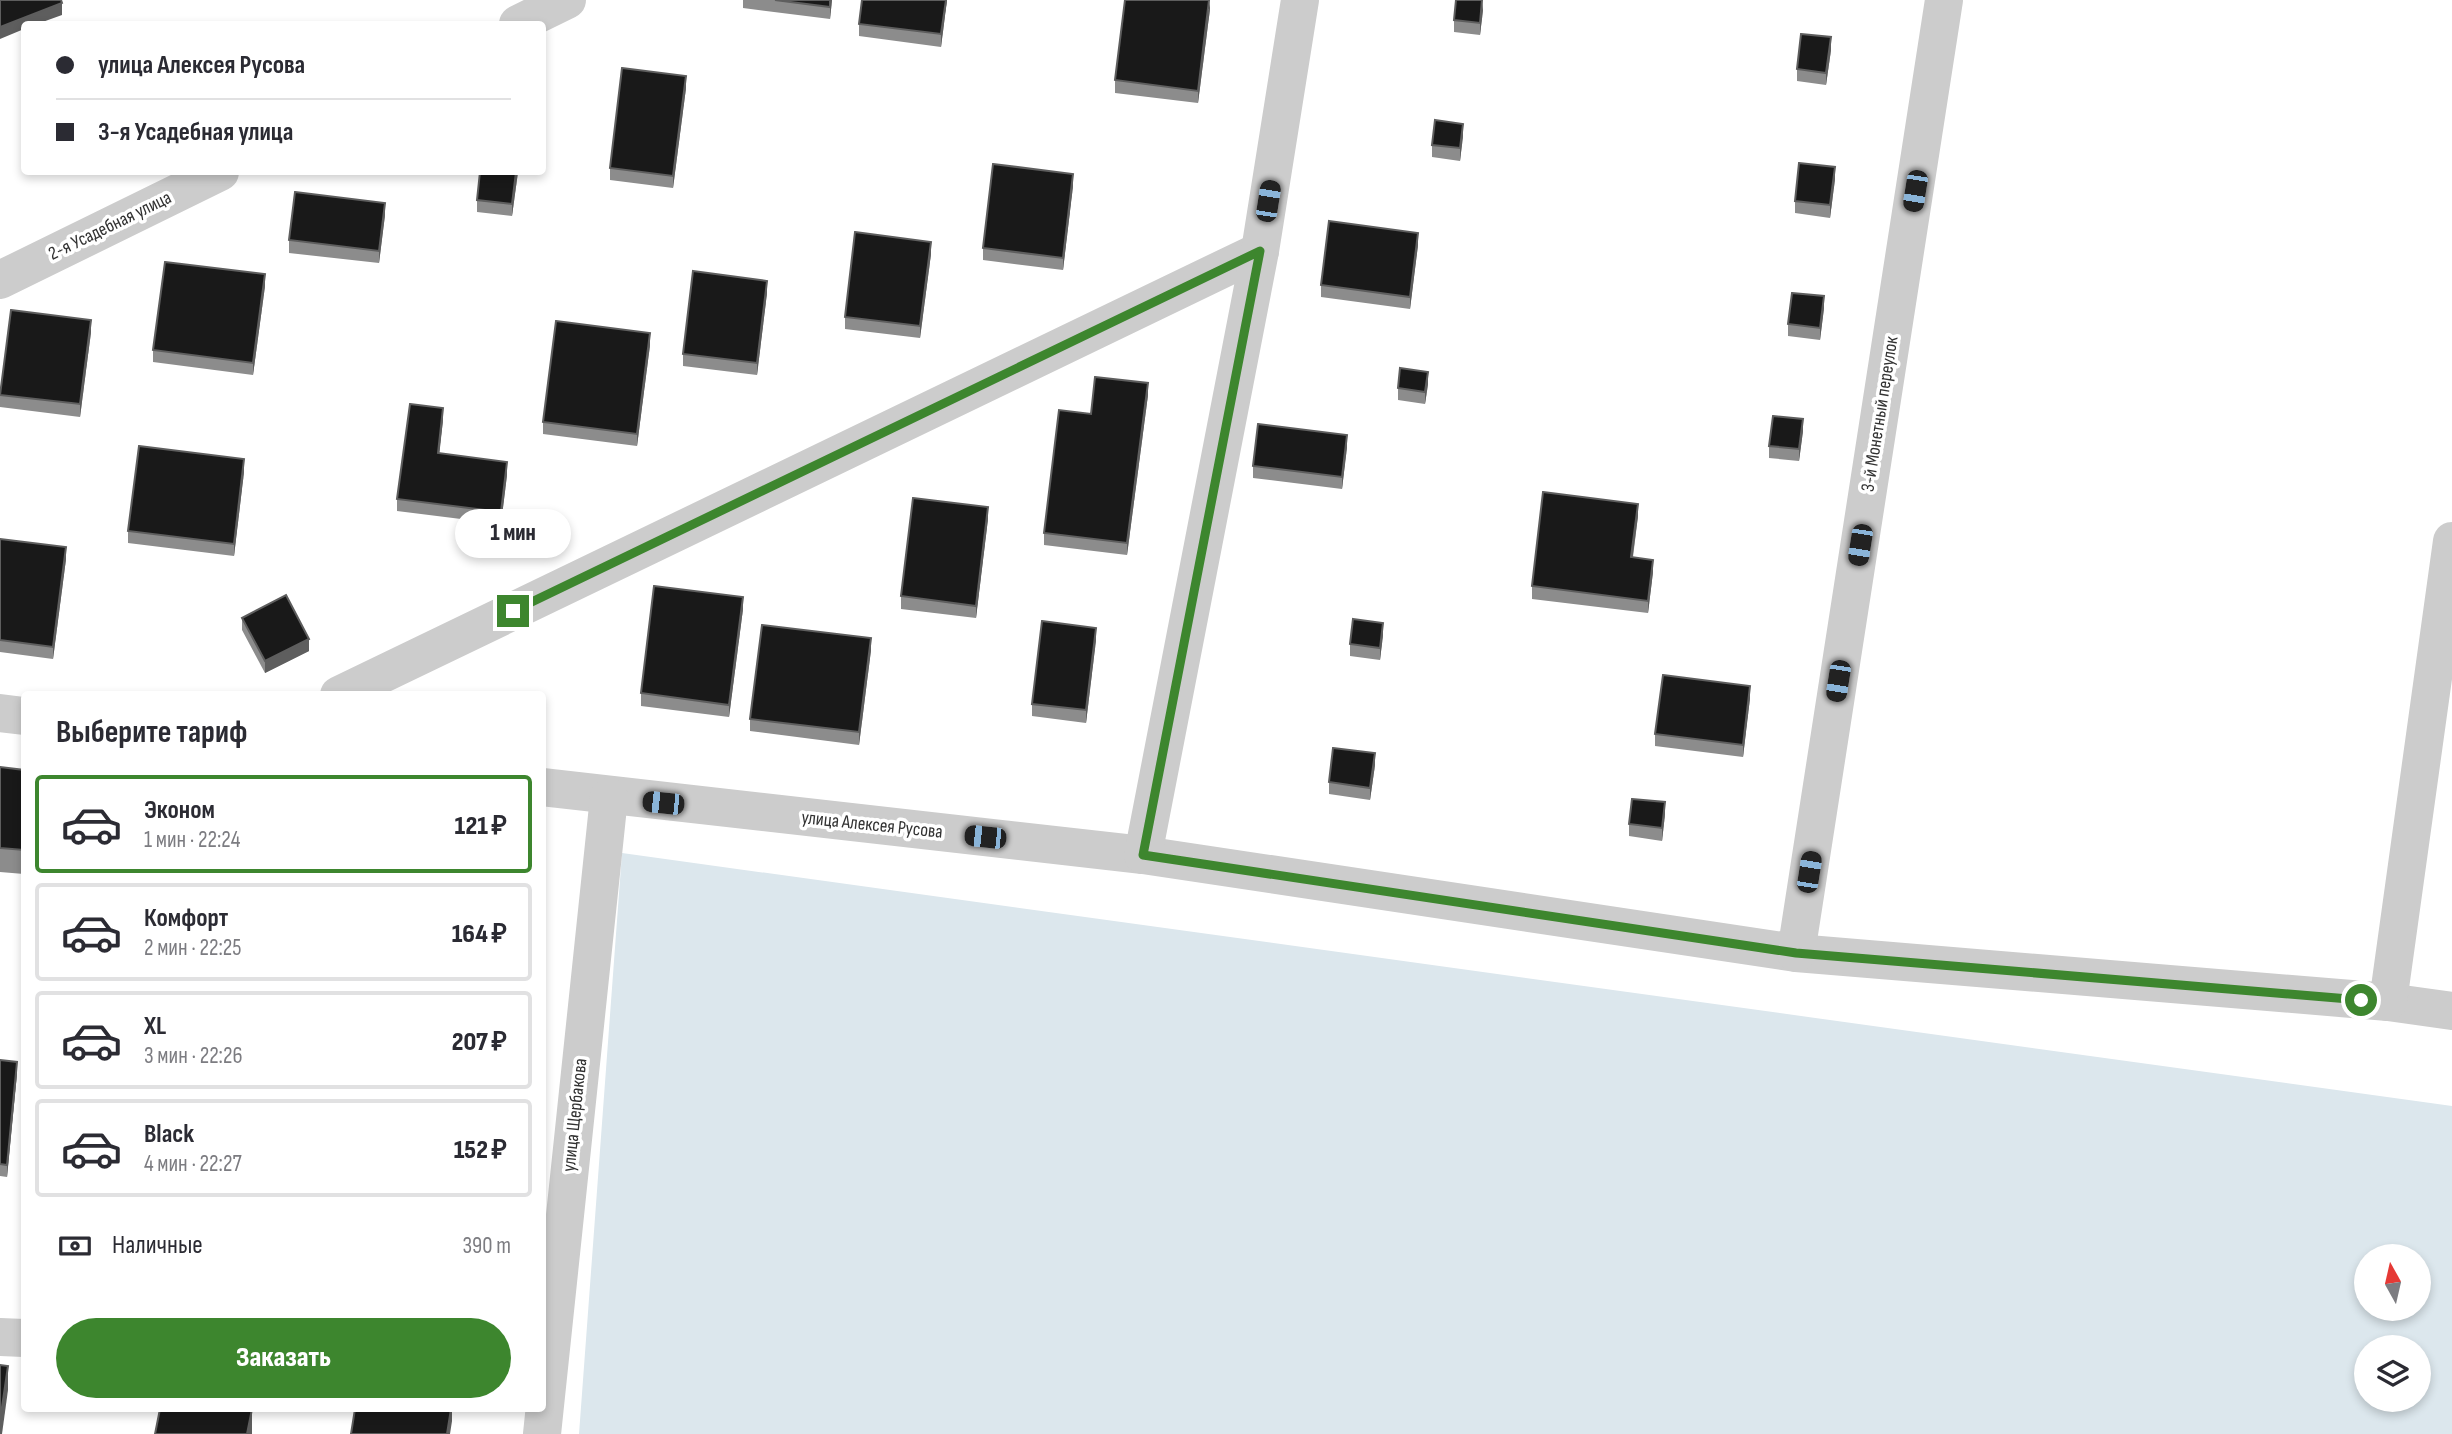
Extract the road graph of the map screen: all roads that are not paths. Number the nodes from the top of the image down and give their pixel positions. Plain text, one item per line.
1 (567, 0) edge
2 (1300, 0) edge
3 (1944, 0) edge
4 (524, 21) edge
5 (214, 175) edge
6 (1260, 251) junction
7 (0, 280) edge
8 (2452, 541) edge
9 (347, 691) edge
10 (0, 713) edge
11 (21, 716) edge
12 (546, 788) edge
13 (609, 797) junction
14 (1143, 855) junction
15 (1796, 953) junction
16 (2388, 1002) junction
17 (2452, 1011) edge
18 (0, 1337) edge
19 (21, 1338) edge
20 (546, 1368) edge
21 (543, 1412) edge
22 (542, 1434) edge

1 - 4 street
2 - 6 street
3 - 15 street, 3-й Монетный переулок
5 - 7 street, 2-я Усадебная улица
6 - 9 street
6 - 14 street
8 - 16 street
10 - 11 street
12 - 13 street, улица Алексея Русова
13 - 14 street, улица Алексея Русова
13 - 20 street, улица Щербакова
14 - 15 street, улица Алексея Русова
15 - 16 street, улица Алексея Русова
16 - 17 street, улица Алексея Русова
18 - 19 street
21 - 22 street, улица Щербакова

